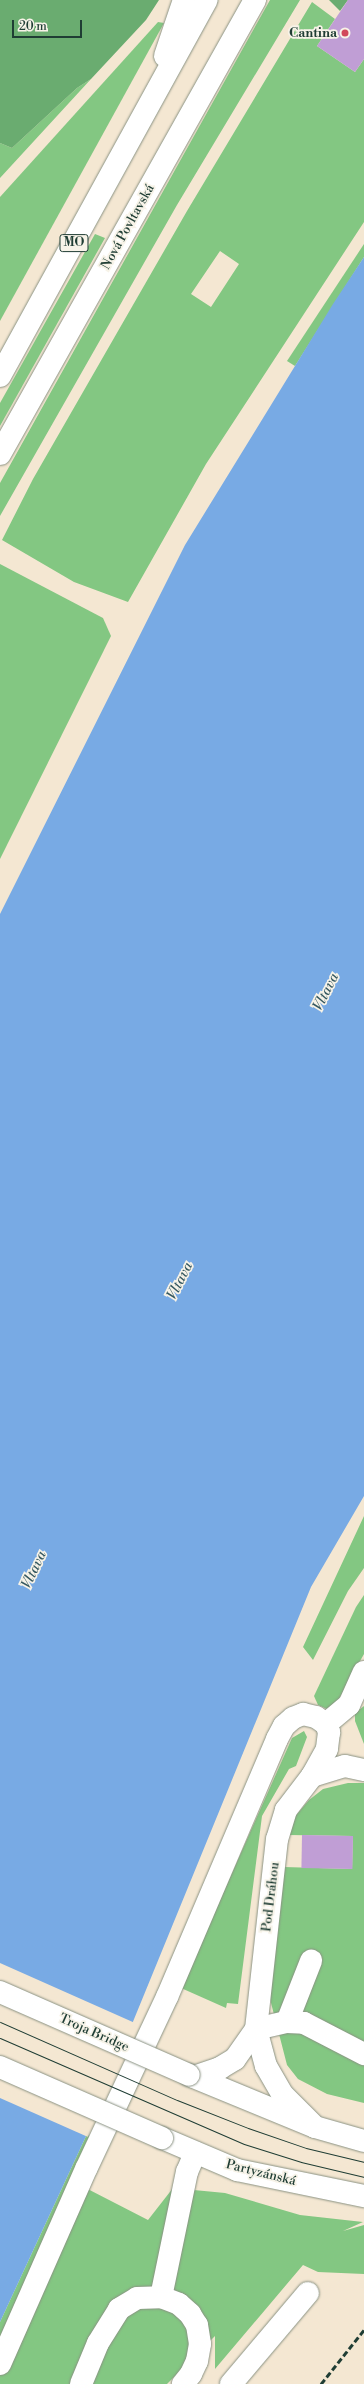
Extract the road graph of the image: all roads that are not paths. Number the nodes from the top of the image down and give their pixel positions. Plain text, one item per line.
1 (184, 0) edge
2 (207, 0) edge
3 (255, 0) edge
4 (147, 110) junction
5 (0, 376) edge
6 (0, 454) edge
7 (363, 1676) edge
8 (326, 1724) junction
9 (364, 1770) edge
10 (312, 1776) junction
11 (311, 1961) dead end
12 (0, 1992) edge
13 (287, 2022) junction
14 (256, 2029) junction
15 (364, 2054) edge
16 (0, 2067) edge
17 (191, 2076) junction
18 (316, 2127) junction
19 (364, 2142) edge
20 (195, 2153) junction
21 (364, 2196) edge
22 (308, 2293) dead end
23 (161, 2297) junction
24 (0, 2364) edge
25 (81, 2384) edge
26 (183, 2384) edge
27 (231, 2384) edge

1 - 4 main road
2 - 4 main road, MO
3 - 6 main road, Nová Povltavská
4 - 5 main road, MO
7 - 8 main road
8 - 10 main road, Pod Dráhou
8 - 24 main road
9 - 10 main road
10 - 14 main road, Pod Dráhou
11 - 13 main road
12 - 17 main road, Troja Bridge, bridge
13 - 14 main road
13 - 15 main road
14 - 17 main road, Pod Dráhou
14 - 18 main road, Pod Dráhou
16 - 20 main road, Partyzánská, bridge
17 - 18 main road
18 - 19 main road
20 - 21 main road, Partyzánská
20 - 23 main road
22 - 27 main road
23 - 25 main road
23 - 26 main road

